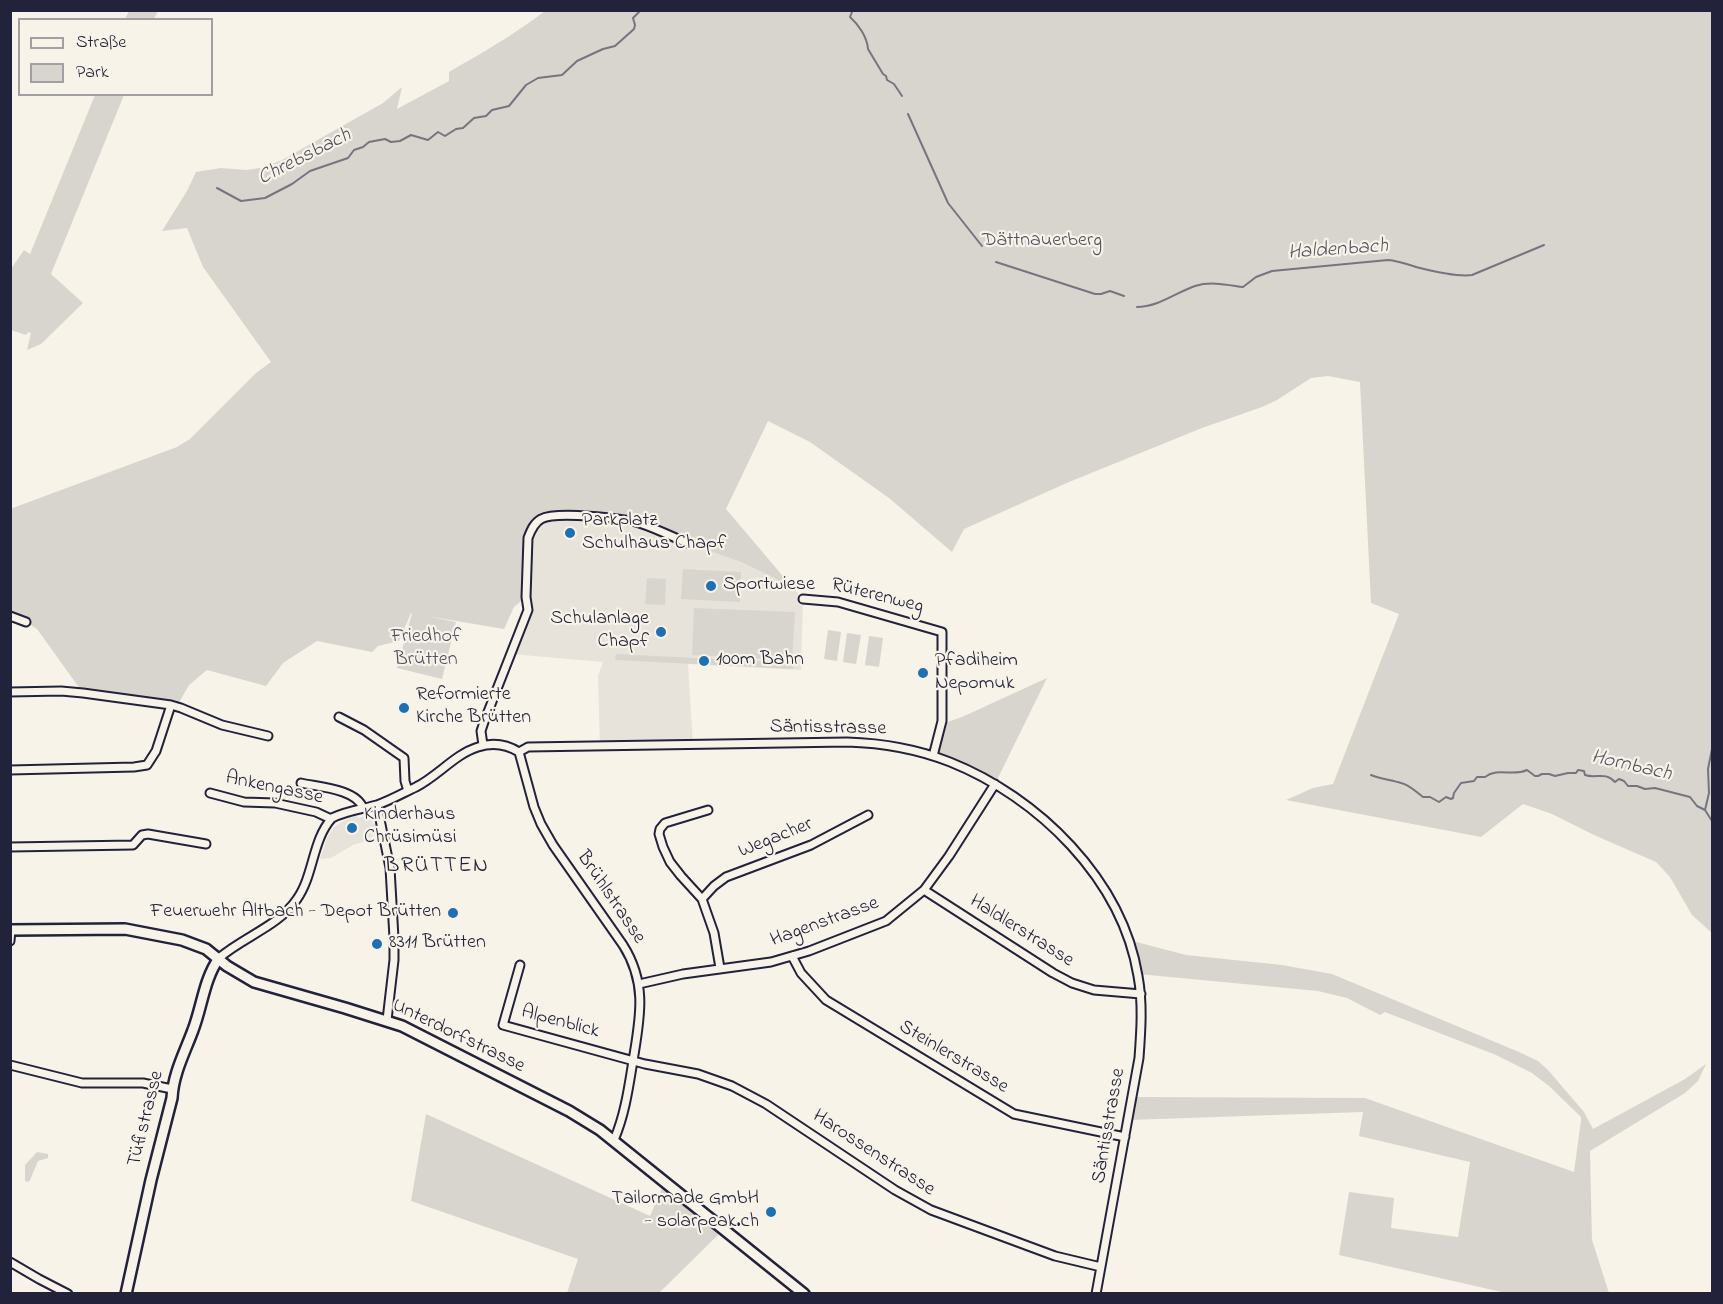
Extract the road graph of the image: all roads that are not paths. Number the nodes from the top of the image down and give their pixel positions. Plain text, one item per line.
1 (687, 543) dead end
2 (803, 599) dead end
3 (10, 616) edge
4 (26, 622) dead end
5 (10, 692) edge
6 (174, 706) junction
7 (339, 717) dead end
8 (268, 736) dead end
9 (483, 745) junction
10 (519, 752) junction
11 (933, 756) junction
12 (10, 771) edge
13 (301, 783) dead end
14 (995, 784) junction
15 (408, 791) junction
16 (210, 793) dead end
17 (376, 805) junction
18 (363, 808) junction
19 (708, 810) dead end
20 (868, 815) dead end
21 (331, 819) junction
22 (206, 844) dead end
23 (10, 847) edge
24 (924, 890) junction
25 (702, 899) junction
26 (11, 930) edge
27 (10, 941) edge
28 (792, 956) junction
29 (219, 958) junction
30 (520, 964) dead end
31 (720, 968) junction
32 (639, 984) junction
33 (1141, 994) junction
34 (387, 1020) junction
35 (633, 1061) junction
36 (10, 1065) edge
37 (172, 1089) junction
38 (1125, 1137) junction
39 (614, 1140) junction
40 (10, 1262) edge
41 (1101, 1267) junction
42 (68, 1293) edge
43 (126, 1293) edge
44 (804, 1293) edge
45 (1096, 1293) edge

1 - 9 street
2 - 11 street, Rüterenweg
3 - 4 street
5 - 6 street
6 - 8 street
6 - 12 street
7 - 15 street
9 - 10 street, Säntisstrasse
9 - 15 street
10 - 11 street, Säntisstrasse
10 - 32 street, Brühlstrasse
11 - 14 street, Säntisstrasse
13 - 18 street
14 - 24 street, Hagenstrasse
14 - 33 street, Säntisstrasse
15 - 17 street
16 - 21 street, Ankengasse
17 - 18 street
17 - 34 street
18 - 21 street
19 - 25 street
20 - 25 street, Wegacher
21 - 29 street
22 - 23 street
24 - 28 street, Hagenstrasse
24 - 33 street, Haldlerstrasse
25 - 31 street
26 - 27 street
26 - 29 street, Unterdorfstrasse
28 - 31 street, Hagenstrasse
28 - 38 street, Steinlerstrasse
29 - 34 street, Unterdorfstrasse
29 - 37 street, Tüfistrasse
30 - 35 street, Alpenblick
31 - 32 street, Hagenstrasse
32 - 35 street, Brühlstrasse
33 - 38 street, Säntisstrasse
34 - 39 street, Unterdorfstrasse
35 - 39 street, Brühlstrasse
35 - 41 street, Harossenstrasse
36 - 37 street
37 - 43 street, Tüfistrasse
38 - 41 street, Säntisstrasse
39 - 44 street, Unterdorfstrasse
40 - 42 street
41 - 45 street, Säntisstrasse

